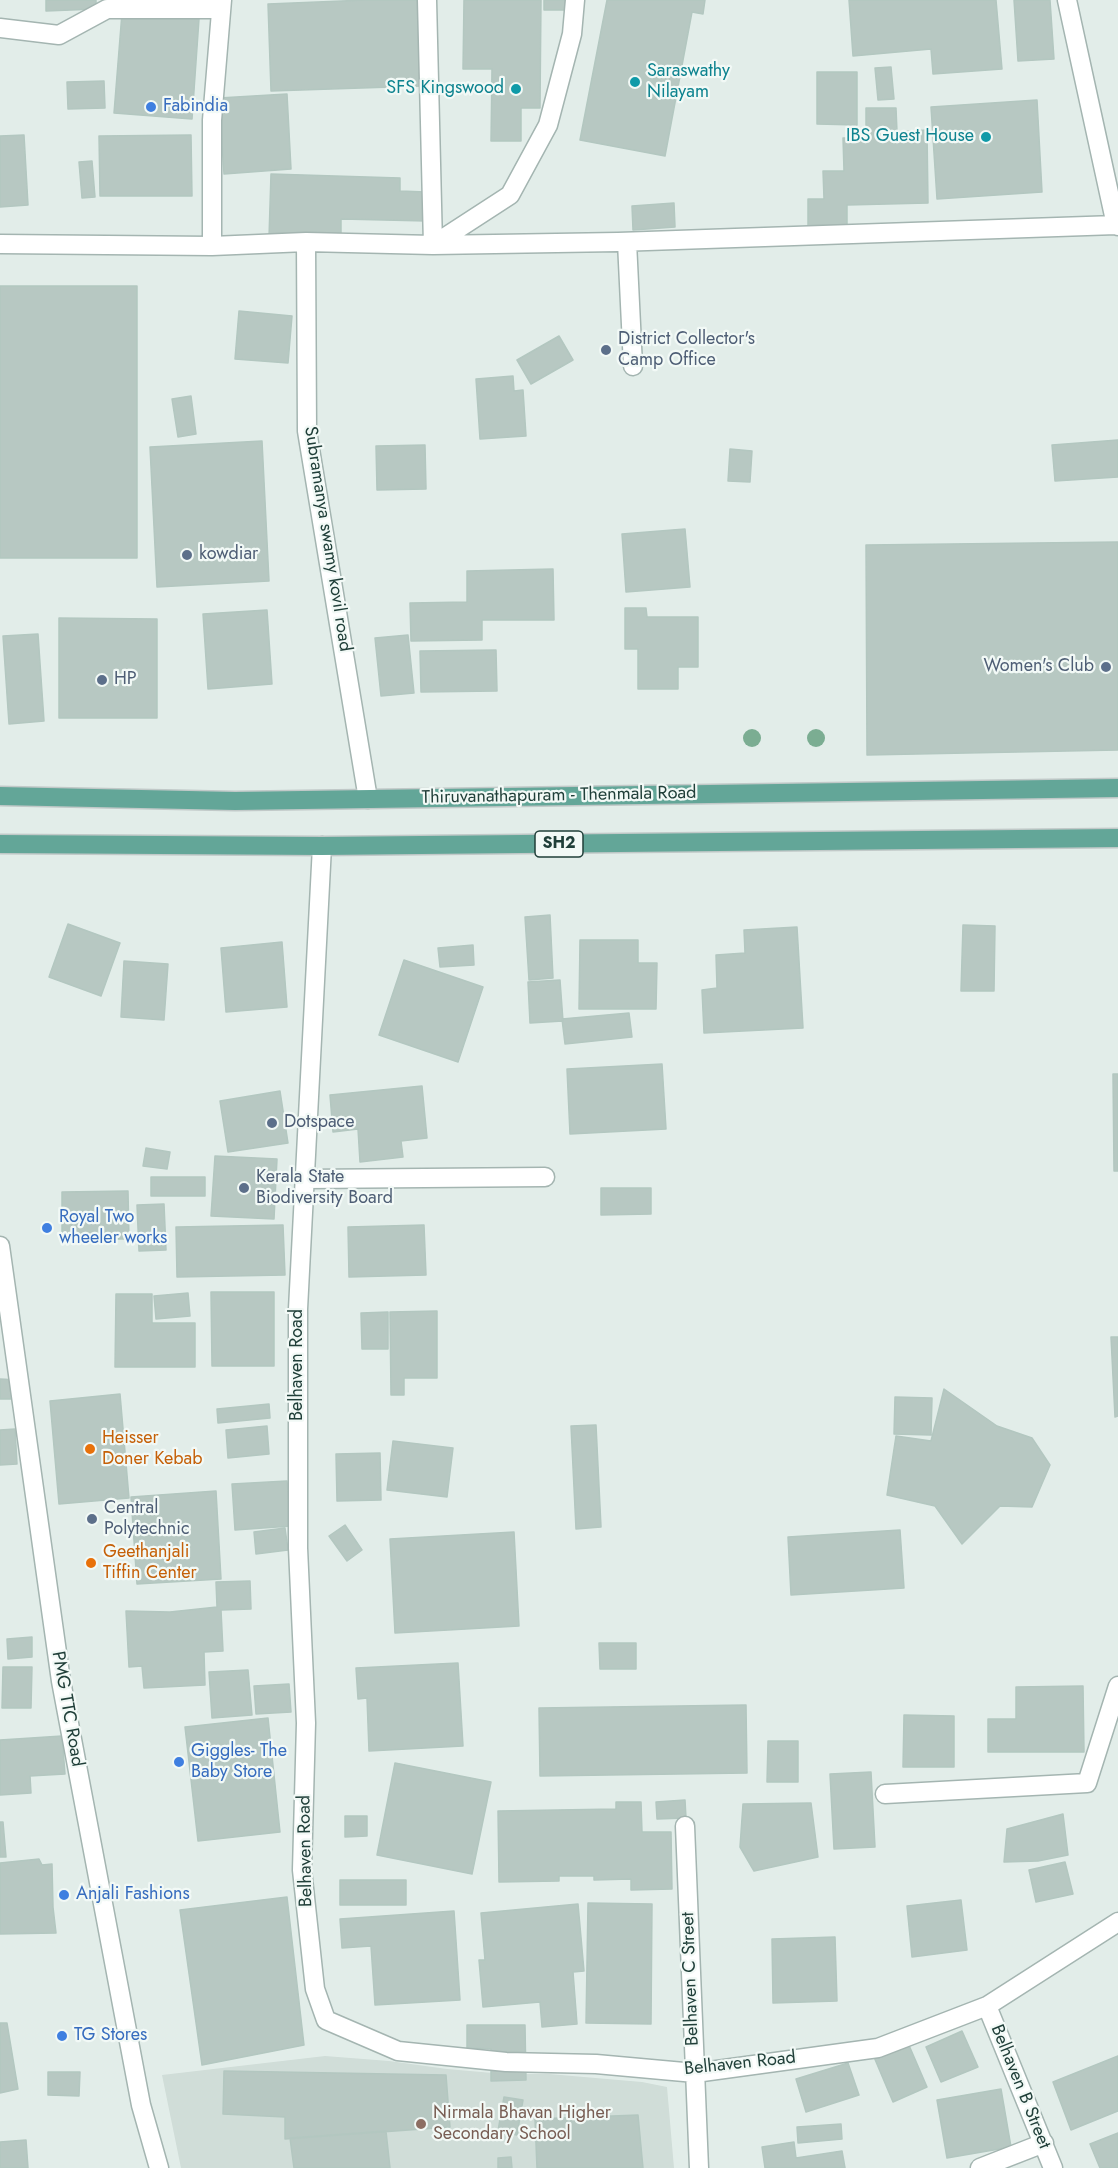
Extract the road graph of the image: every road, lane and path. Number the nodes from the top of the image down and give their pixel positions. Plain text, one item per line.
1 (427, 0) edge
2 (575, 0) edge
3 (1067, 0) edge
4 (221, 5) edge
5 (0, 28) edge
6 (1117, 225) edge
7 (306, 242) junction
8 (627, 242) junction
9 (0, 244) edge
10 (433, 245) junction
11 (212, 246) junction
12 (633, 366) dead end
13 (1118, 788) edge
14 (0, 796) edge
15 (368, 799) junction
16 (1118, 838) edge
17 (0, 844) edge
18 (322, 846) junction
19 (545, 1176) dead end
20 (305, 1179) junction
21 (0, 1246) edge
22 (1118, 1686) edge
23 (885, 1794) dead end
24 (685, 1826) dead end
25 (1118, 1922) edge
26 (987, 2006) junction
27 (695, 2073) junction
28 (1044, 2143) junction
29 (159, 2168) edge
30 (699, 2168) edge
31 (980, 2168) edge
32 (1053, 2168) edge

1 - 10 street
2 - 10 street
3 - 6 street
4 - 5 street
4 - 11 street
6 - 8 street
7 - 10 street
7 - 11 street
7 - 15 street, Subramanya swamy kovil road
8 - 10 street
8 - 12 street
9 - 11 street
13 - 15 main road, Thiruvanathapuram - Thenmala Road
14 - 15 main road, Thiruvanathapuram - Thenmala Road
16 - 18 main road, SH2
17 - 18 main road, SH2
18 - 20 street, Belhaven Road
19 - 20 street
20 - 27 street, Belhaven Road
21 - 29 street, PMG TTC Road
22 - 23 street
24 - 27 street, Belhaven C Street
25 - 26 street, Belhaven Road
26 - 27 street, Belhaven Road
26 - 28 street, Belhaven B Street
27 - 30 street, Belhaven C Street
28 - 31 street
28 - 32 street, Belhaven B Street

